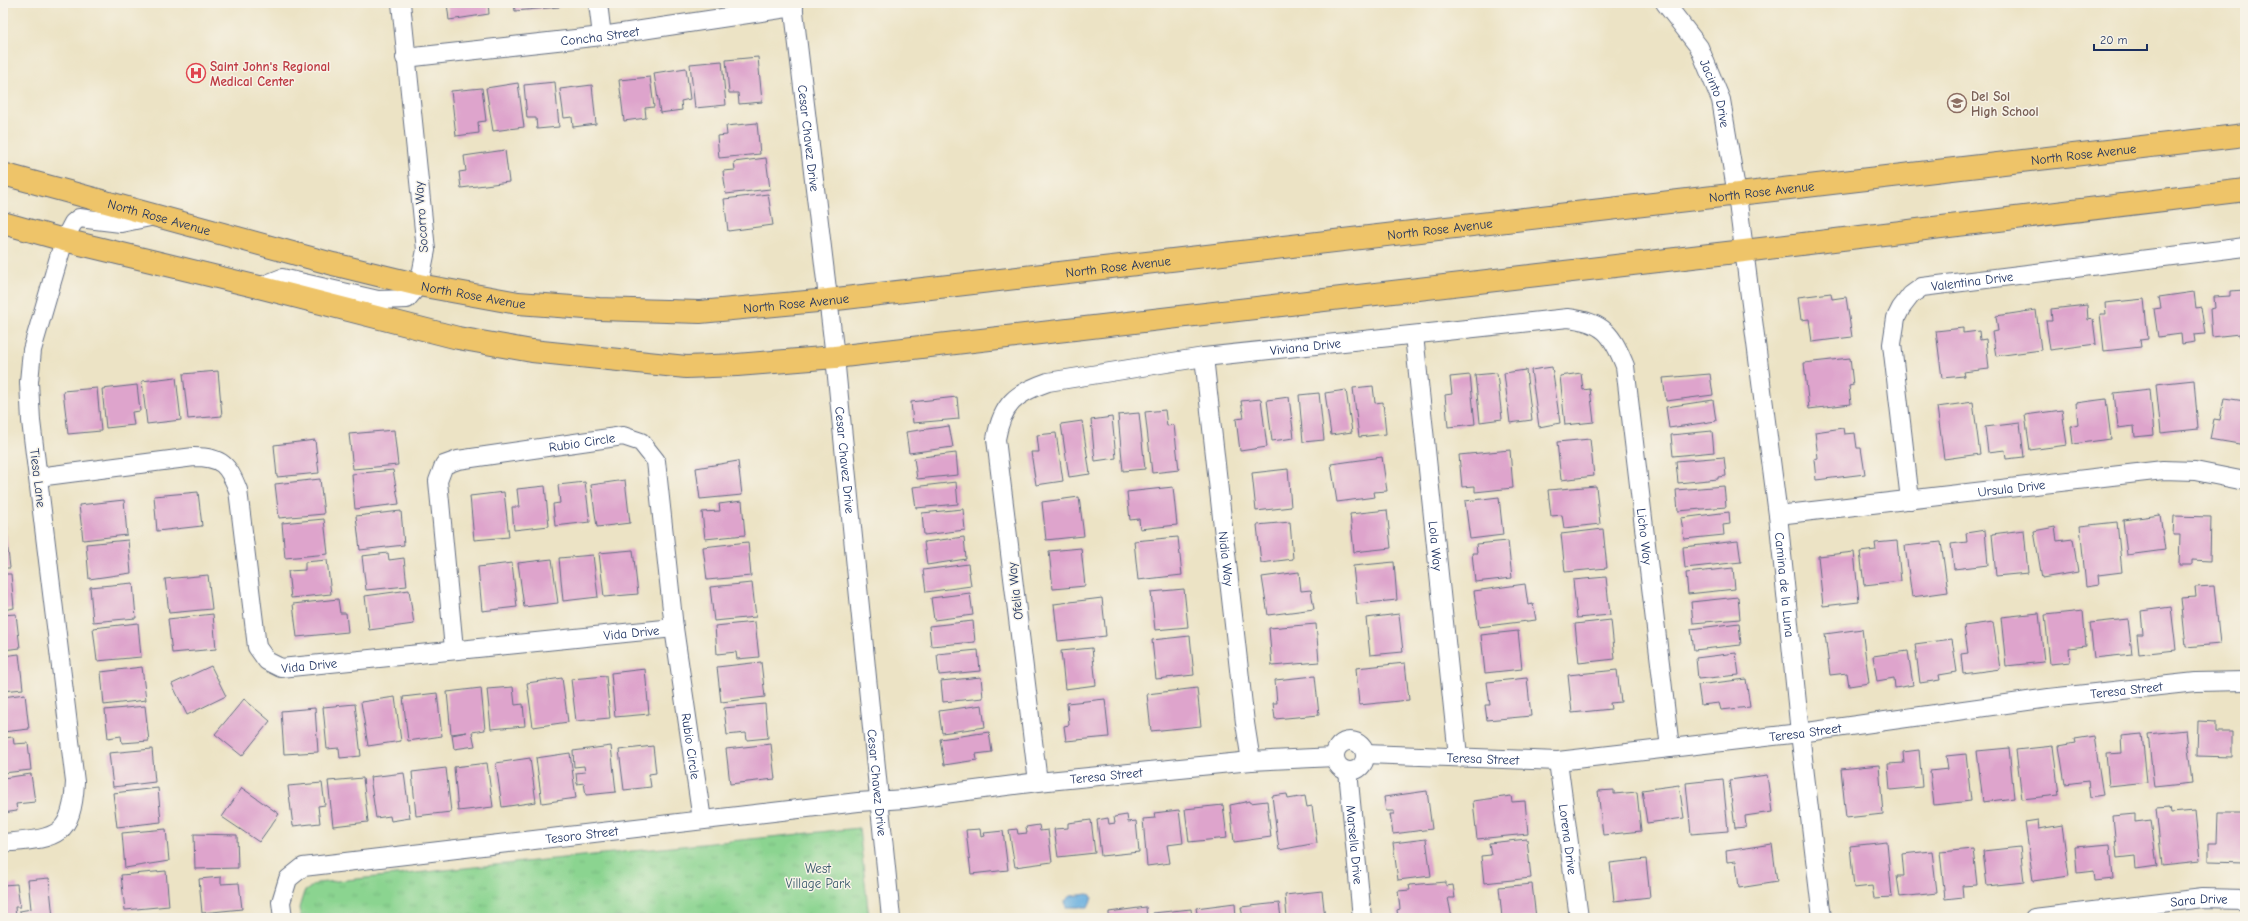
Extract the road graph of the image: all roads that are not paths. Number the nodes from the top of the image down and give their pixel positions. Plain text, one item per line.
1 (400, 3) edge
2 (598, 3) edge
3 (1665, 3) edge
4 (794, 5) edge
5 (602, 36) junction
6 (405, 58) junction
7 (2245, 135) edge
8 (3, 174) edge
9 (2245, 190) edge
10 (1737, 195) junction
11 (155, 216) junction
12 (3, 223) edge
13 (64, 240) junction
14 (2245, 247) edge
15 (1744, 251) junction
16 (419, 285) junction
17 (259, 287) junction
18 (828, 300) junction
19 (1606, 330) joint
20 (1414, 335) junction
21 (835, 357) junction
22 (1204, 357) junction
23 (1010, 403) joint
24 (38, 477) junction
25 (2245, 481) edge
26 (1910, 500) junction
27 (1778, 515) junction
28 (674, 628) junction
29 (454, 649) junction
30 (2245, 681) edge
31 (1800, 732) junction
32 (1670, 748) junction
33 (1365, 754) junction
34 (1458, 756) junction
35 (1335, 757) junction
36 (1251, 761) junction
37 (1558, 761) junction
38 (1348, 771) junction
39 (1038, 782) junction
40 (878, 800) junction
41 (702, 820) junction
42 (3, 843) edge
43 (2245, 899) edge
44 (283, 918) edge
45 (891, 918) edge
46 (1362, 918) edge
47 (1579, 918) edge
48 (1822, 918) edge
49 (2034, 918) edge

1 - 6 street, Socorro Way
2 - 5 street
3 - 10 street, Jacinto Drive
4 - 5 street, Concha Street
4 - 18 street, Cesar Chavez Drive
5 - 6 street, Concha Street
6 - 16 street, Socorro Way
7 - 10 main road, North Rose Avenue
8 - 11 main road, North Rose Avenue
9 - 15 main road
10 - 15 street, Jacinto Drive
10 - 18 main road, North Rose Avenue
11 - 13 street, Tiesa Lane
11 - 16 main road, North Rose Avenue
12 - 13 main road
13 - 17 main road
13 - 24 street, Tiesa Lane
14 - 26 street, Valentina Drive
15 - 21 main road
15 - 27 street, Camina de la Luna
16 - 17 street
16 - 18 main road, North Rose Avenue
17 - 21 main road
18 - 21 street, Cesar Chavez Drive
19 - 20 street, Viviana Drive
19 - 32 street, Licho Way
20 - 22 street, Viviana Drive
20 - 34 street, Lola Way
21 - 40 street, Cesar Chavez Drive
22 - 23 street, Viviana Drive
22 - 36 street, Nidia Way
23 - 39 street, Ofelia Way
24 - 29 street, Vida Drive
24 - 42 street, Tiesa Lane
25 - 26 street, Ursula Drive
26 - 27 street, Ursula Drive
27 - 31 street, Camina de la Luna
28 - 29 street, Vida Drive
28 - 29 street, Rubio Circle
28 - 41 street, Rubio Circle
30 - 31 street, Teresa Street
31 - 32 street, Teresa Street
31 - 48 street, Camina de la Luna
32 - 37 street, Teresa Street
33 - 34 street, Teresa Street
33 - 35 street
33 - 38 street
34 - 37 street, Teresa Street
35 - 36 street, Teresa Street
35 - 38 street
36 - 39 street, Teresa Street
37 - 47 street, Lorena Drive
38 - 46 street, Marsella Drive
39 - 40 street, Teresa Street
40 - 41 street, Tesoro Street
40 - 45 street, Cesar Chavez Drive
41 - 44 street, Tesoro Street
43 - 49 street, Sara Drive

